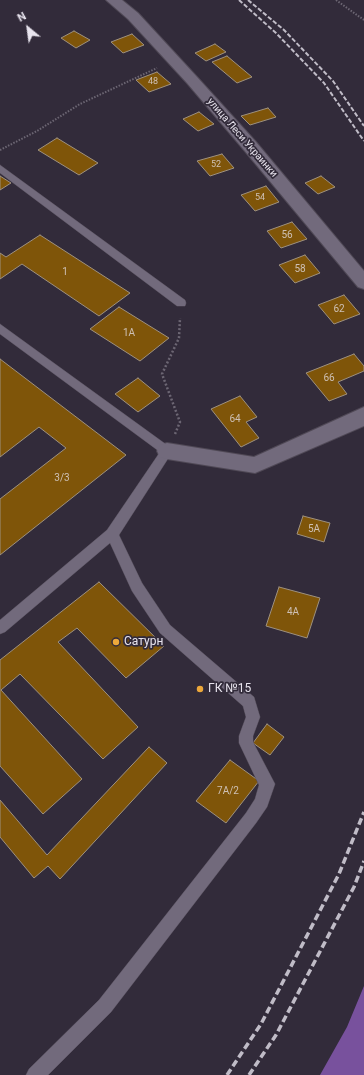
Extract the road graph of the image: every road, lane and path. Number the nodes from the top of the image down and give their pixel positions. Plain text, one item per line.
1 (113, 0) edge
2 (336, 0) edge
3 (364, 20) edge
4 (174, 60) junction
5 (0, 150) edge
6 (0, 168) edge
7 (364, 283) edge
8 (181, 303) joint
9 (0, 328) edge
10 (364, 416) edge
11 (167, 451) junction
12 (112, 534) junction
13 (0, 628) edge
14 (35, 1075) edge

1 - 4 street, улица Леси Украинки
2 - 3 path
4 - 5 path
4 - 7 street, улица Леси Украинки
6 - 8 lane
8 - 11 path
9 - 11 lane
10 - 11 street
11 - 12 lane
12 - 13 lane
12 - 14 lane

